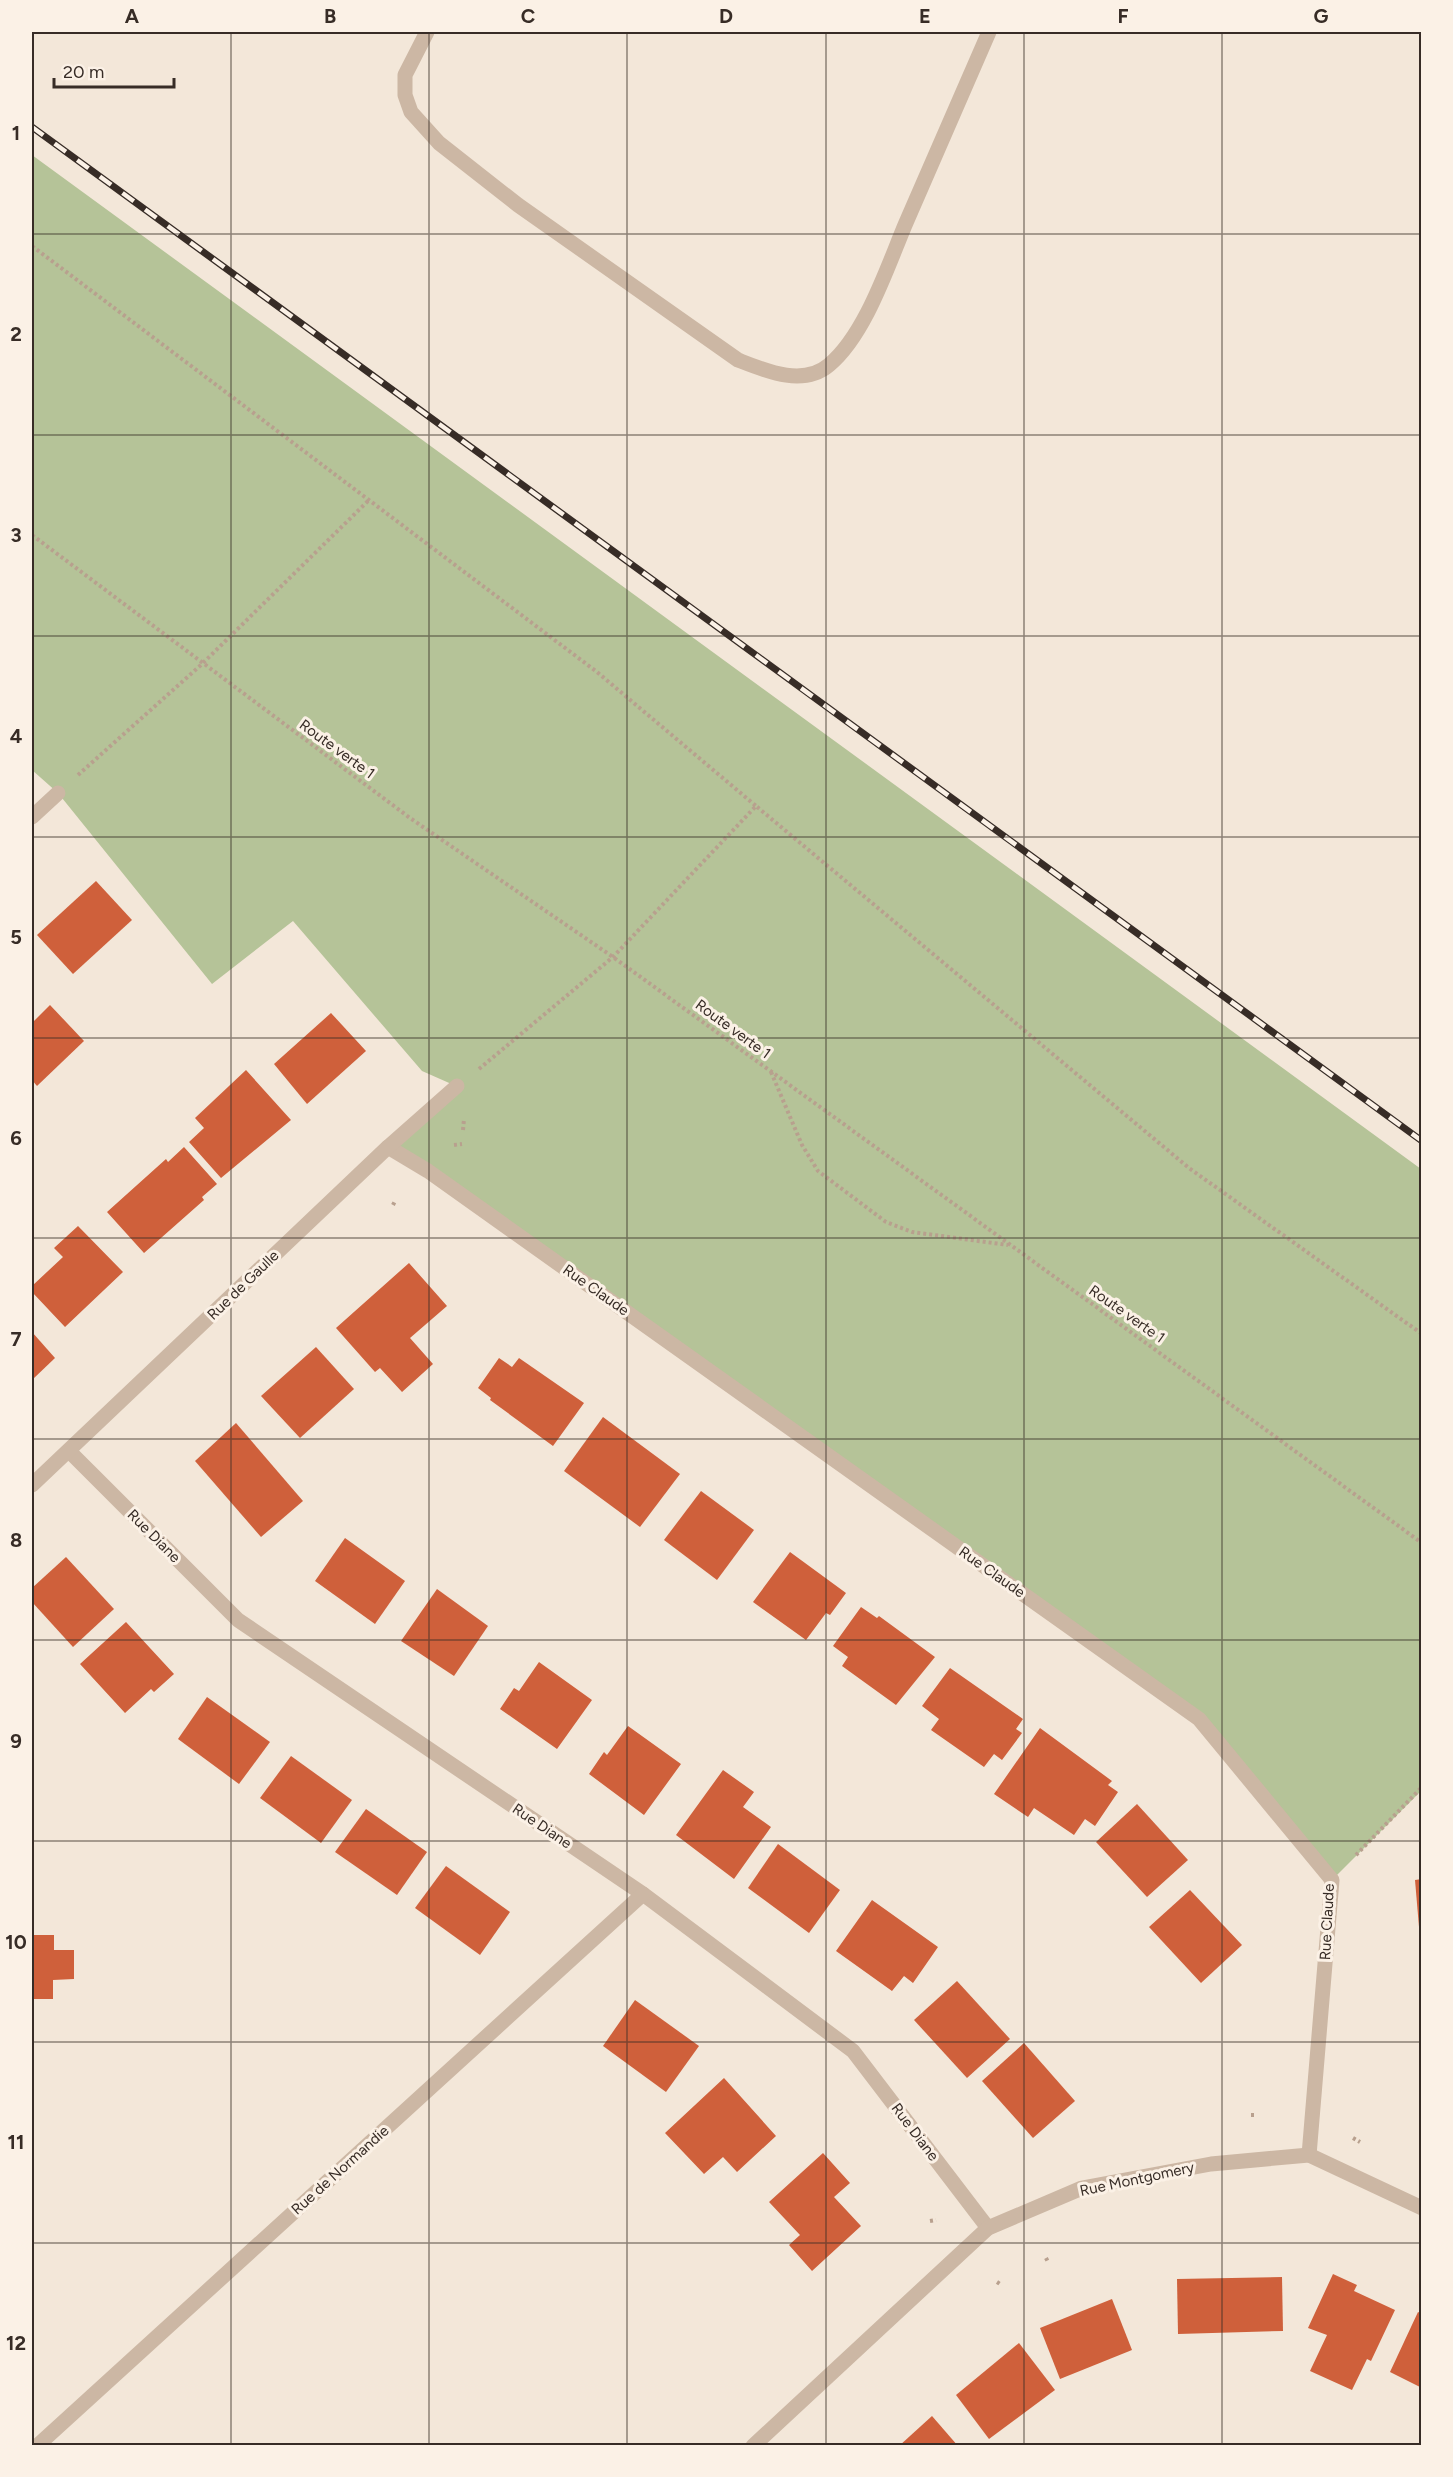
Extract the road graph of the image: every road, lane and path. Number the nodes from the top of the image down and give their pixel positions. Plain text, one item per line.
1 (427, 32) edge
2 (989, 32) edge
3 (32, 246) edge
4 (369, 500) junction
5 (32, 535) edge
6 (202, 664) junction
7 (58, 793) joint
8 (756, 806) junction
9 (32, 817) edge
10 (613, 957) junction
11 (771, 1071) junction
12 (457, 1086) joint
13 (462, 1144) dead end
14 (454, 1145) dead end
15 (388, 1147) junction
16 (1009, 1245) junction
17 (1422, 1334) edge
18 (69, 1451) junction
19 (32, 1485) edge
20 (1422, 1543) edge
21 (1422, 1787) edge
22 (1356, 1855) dead end
23 (643, 1894) junction
24 (1251, 2115) dead end
25 (1257, 2115) dead end
26 (1353, 2138) dead end
27 (1360, 2142) dead end
28 (1309, 2155) junction
29 (1422, 2208) edge
30 (988, 2228) junction
31 (37, 2445) edge
32 (753, 2445) edge

1 - 2 street
3 - 4 path
4 - 6 path
4 - 8 path
5 - 6 path, Route verte 1
6 - 7 path
6 - 10 path, Route verte 1
7 - 9 street
8 - 10 path
8 - 17 path
10 - 11 path, Route verte 1
10 - 12 path
11 - 16 path, Route verte 1
11 - 16 path
12 - 15 street, Rue de Gaulle
13 - 14 path
15 - 18 street, Rue de Gaulle
15 - 28 street, Rue Claude
16 - 20 path, Route verte 1
18 - 19 street, Rue de Gaulle
18 - 23 street, Rue Diane
21 - 22 path
23 - 30 street, Rue Diane
23 - 31 street, Rue de Normandie
24 - 25 path
26 - 27 path
28 - 29 street
28 - 30 street, Rue Montgomery
30 - 32 street, Rue Montgomery

